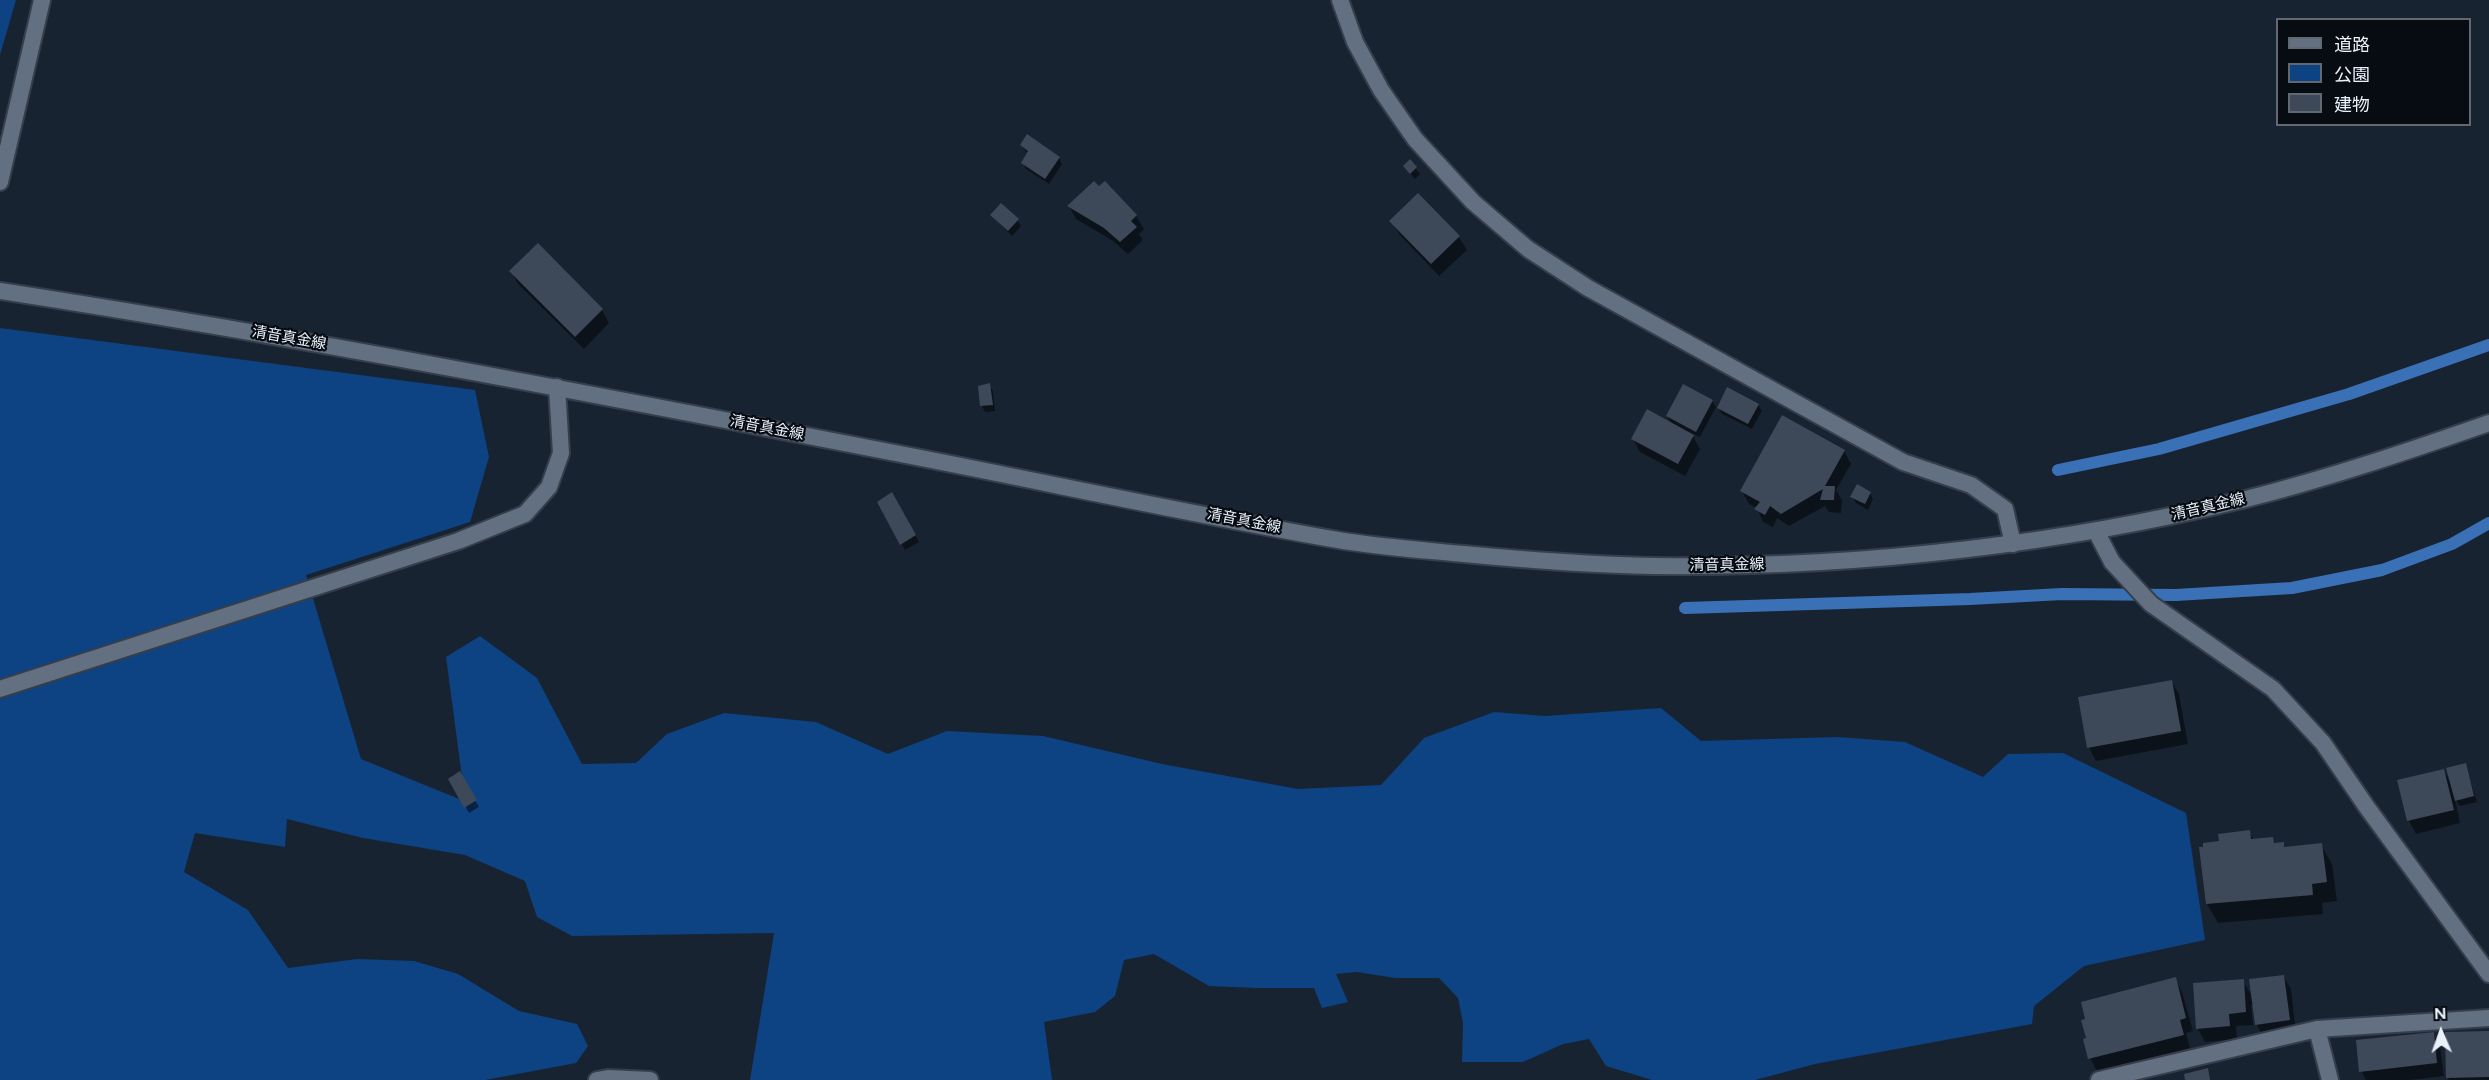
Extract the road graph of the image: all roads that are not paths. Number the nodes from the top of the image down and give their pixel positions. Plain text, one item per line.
1 (42, 0) edge
2 (1340, 0) edge
3 (0, 182) edge
4 (0, 291) edge
5 (557, 387) junction
6 (2489, 423) edge
7 (2096, 531) junction
8 (2013, 544) junction
9 (0, 689) edge
10 (2489, 974) edge
11 (2489, 1018) edge
12 (2317, 1029) junction
13 (597, 1080) edge
14 (650, 1080) edge
15 (2099, 1080) edge
16 (2330, 1080) edge

1 - 3 street
2 - 8 street
4 - 5 street, 清音真金線
5 - 8 street, 清音真金線
5 - 9 street
6 - 7 street, 清音真金線
7 - 8 street, 清音真金線
7 - 10 street
11 - 12 street
12 - 15 street
12 - 16 street
13 - 14 street

